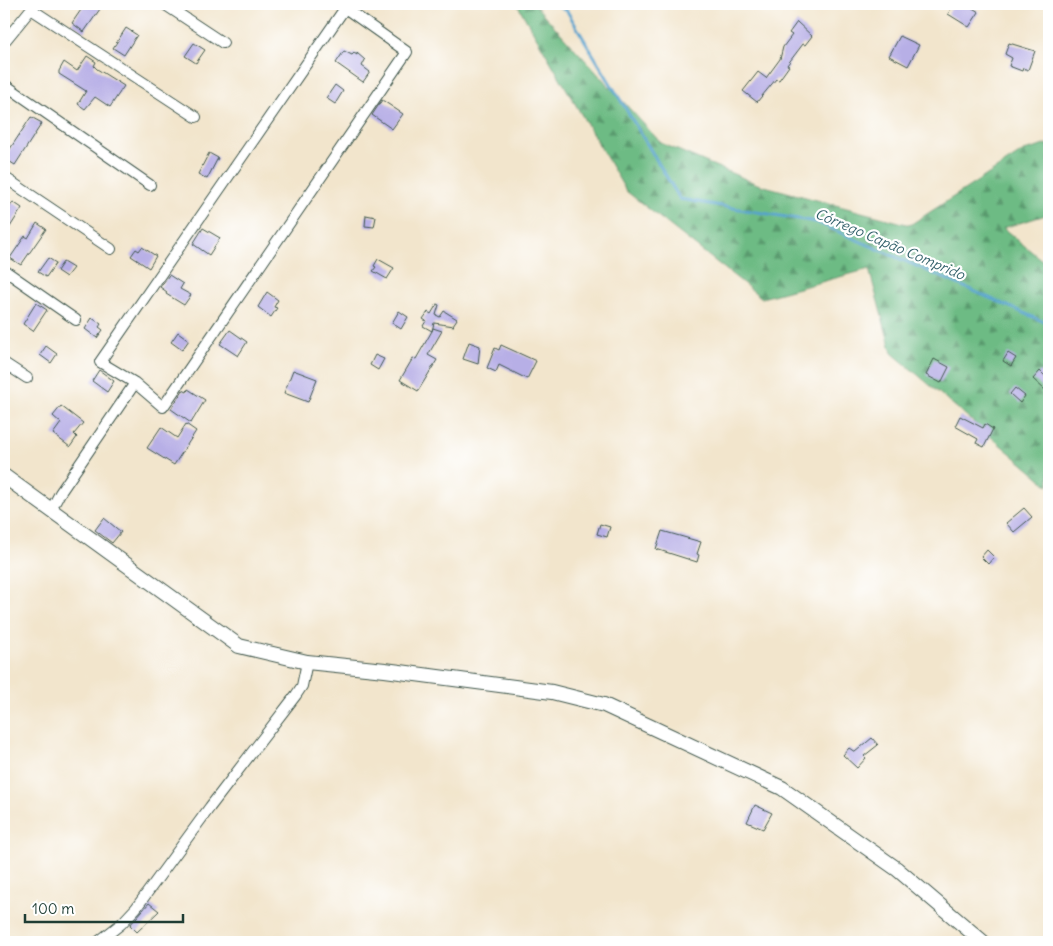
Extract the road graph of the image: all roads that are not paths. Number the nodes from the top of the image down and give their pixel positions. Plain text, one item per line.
1 (164, 4) edge
2 (33, 6) edge
3 (4, 42) edge
4 (223, 43) dead end
5 (4, 84) edge
6 (196, 117) dead end
7 (4, 177) edge
8 (150, 185) dead end
9 (111, 248) dead end
10 (4, 270) edge
11 (76, 320) dead end
12 (4, 363) edge
13 (27, 378) dead end
14 (134, 383) junction
15 (4, 476) edge
16 (50, 510) junction
17 (307, 662) junction
18 (98, 942) edge
19 (983, 942) edge

1 - 4 street
2 - 3 street
2 - 6 street
5 - 8 street
7 - 9 street
10 - 11 street
12 - 13 street
14 - 14 street
14 - 16 street
15 - 16 street
16 - 17 street
17 - 18 street
17 - 19 street

